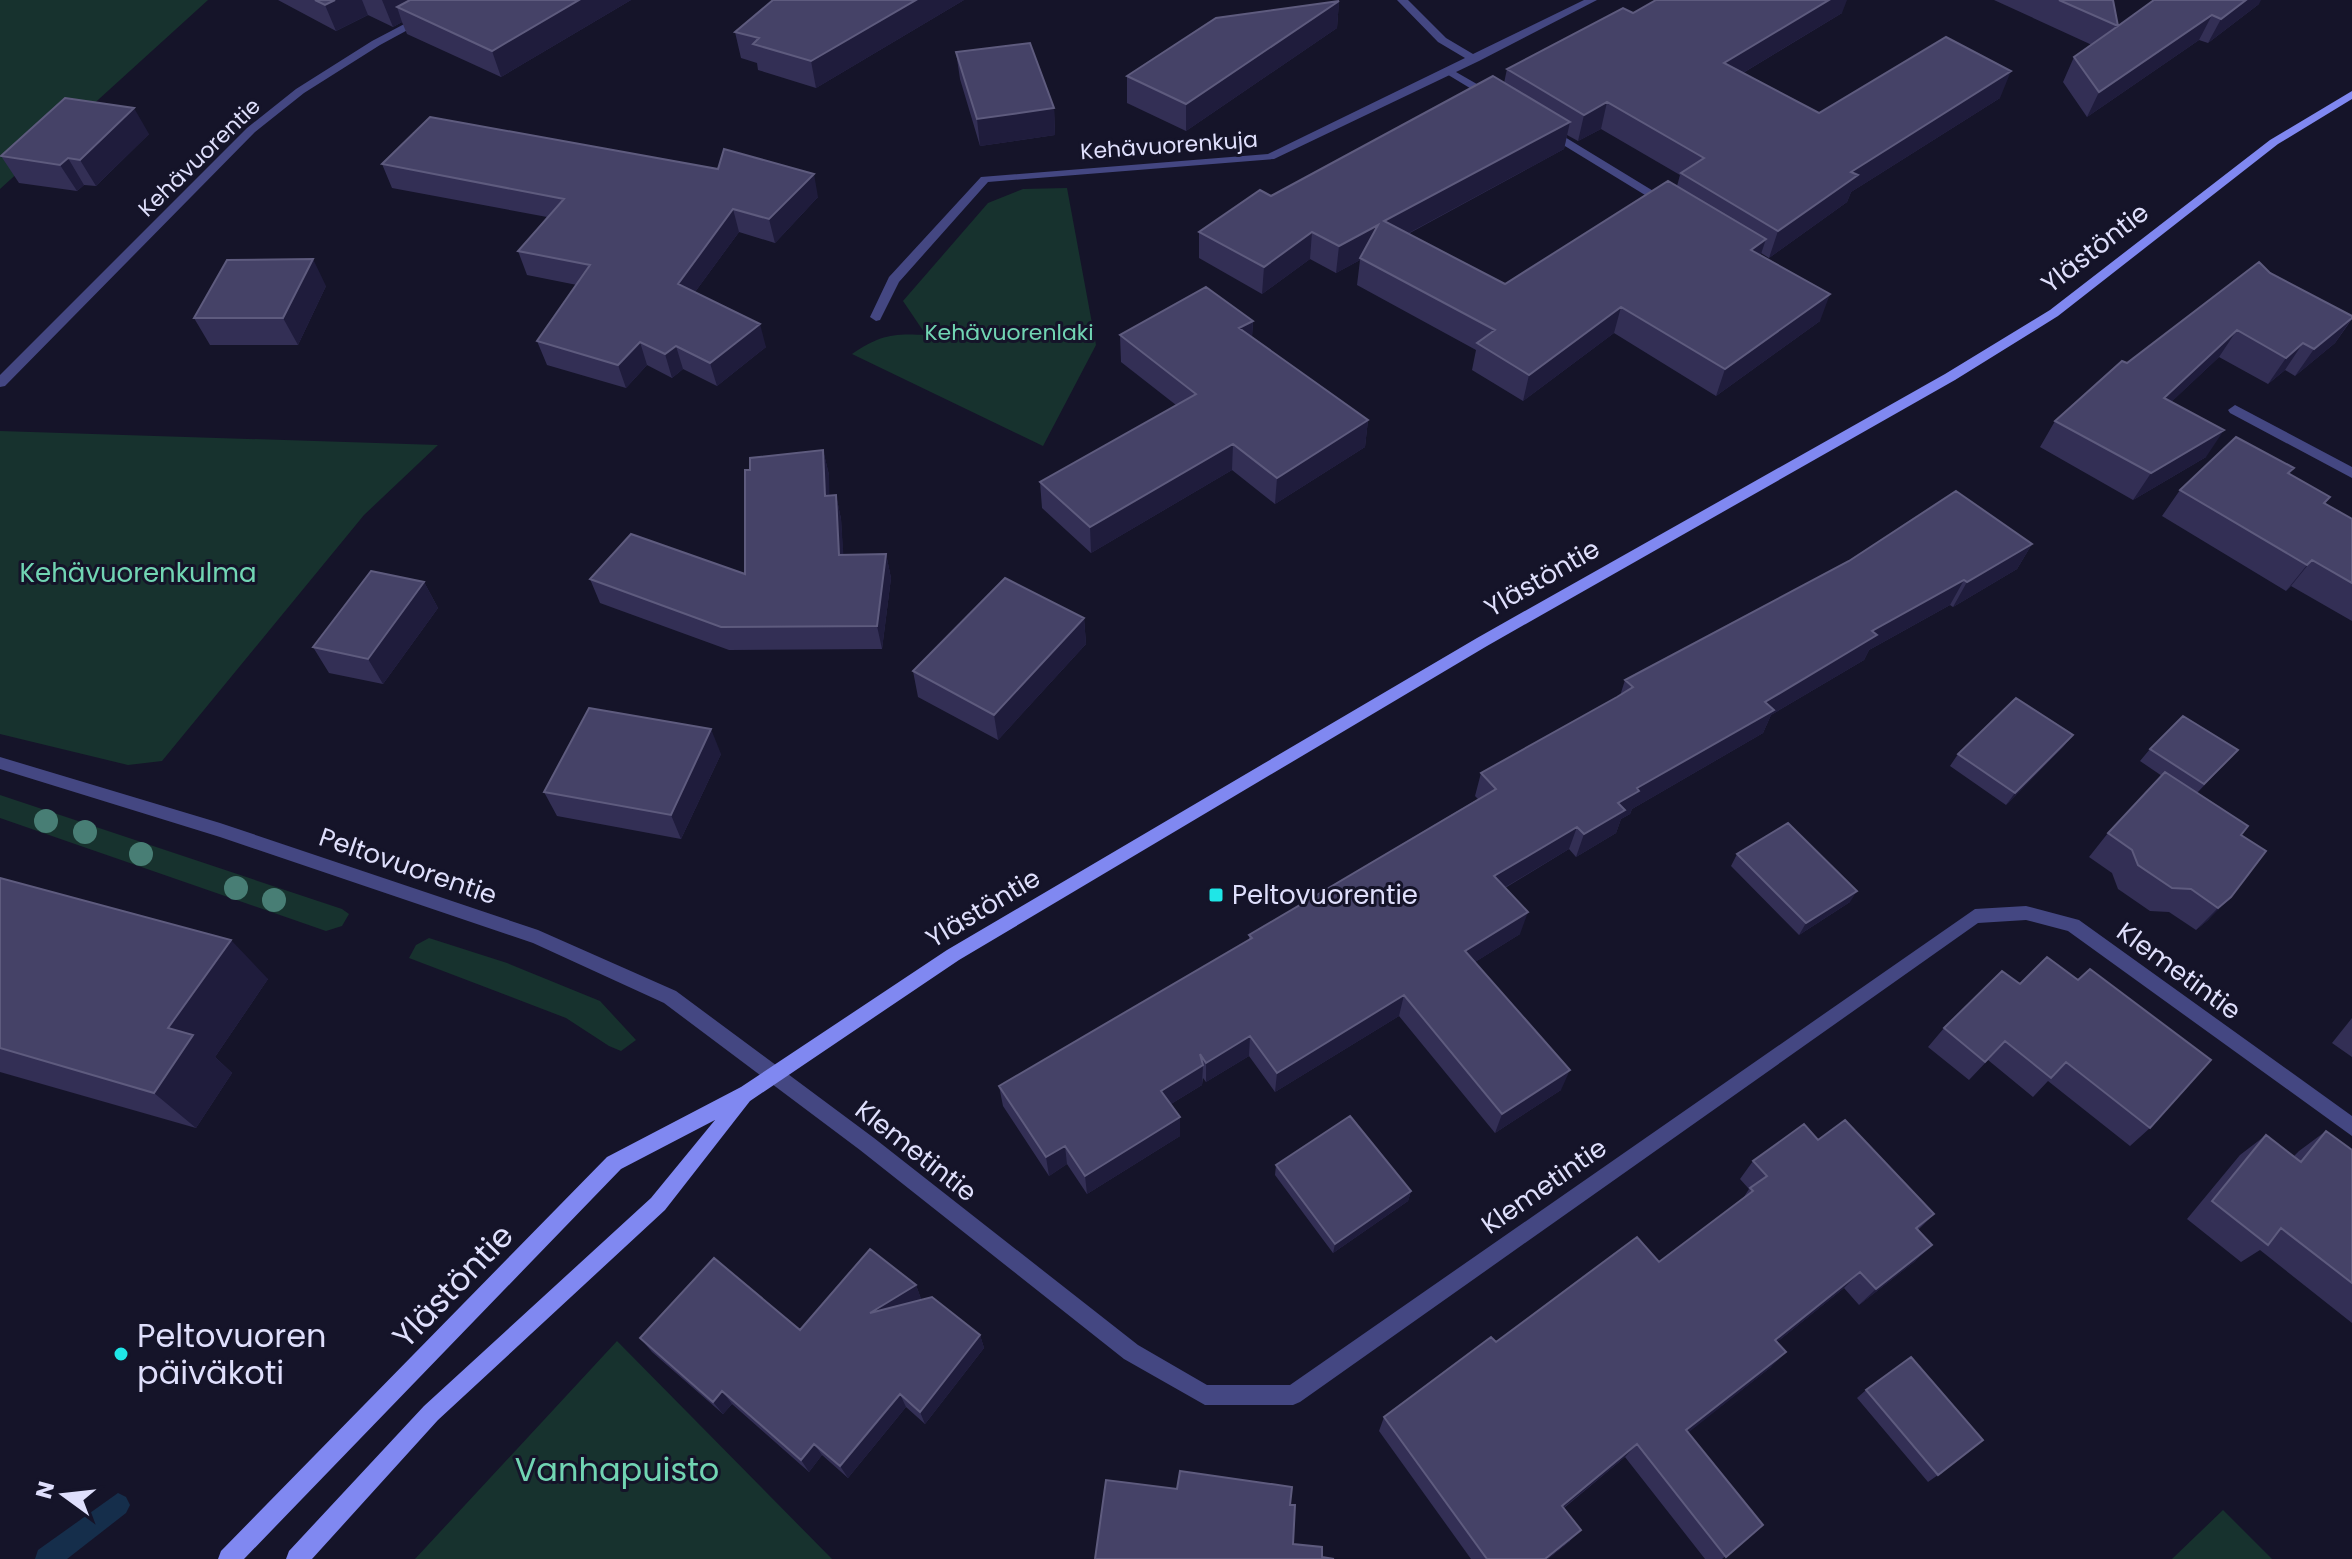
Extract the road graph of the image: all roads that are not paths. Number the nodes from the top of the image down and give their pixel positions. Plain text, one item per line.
1 (458, 0) edge
2 (1402, 0) edge
3 (1592, 0) edge
4 (1475, 59) junction
5 (1449, 71) junction
6 (2352, 94) edge
7 (1502, 103) edge
8 (1529, 119) edge
9 (1674, 207) edge
10 (876, 317) dead end
11 (0, 383) edge
12 (2235, 410) dead end
13 (2352, 473) edge
14 (0, 763) edge
15 (774, 1074) junction
16 (747, 1093) junction
17 (2352, 1127) edge
18 (229, 1559) edge
19 (297, 1559) edge

1 - 11 street, Kehävuorentie
2 - 4 street
3 - 4 street, Kehävuorenkuja
4 - 5 street, Kehävuorenkuja
5 - 7 street
5 - 10 street, Kehävuorenkuja
6 - 15 main road, Ylästöntie
8 - 9 street
12 - 13 street
14 - 15 street, Peltovuorentie
15 - 16 main road, Ylästöntie
15 - 17 street, Klemetintie
16 - 18 main road, Ylästöntie
16 - 19 main road, Ylästöntie

